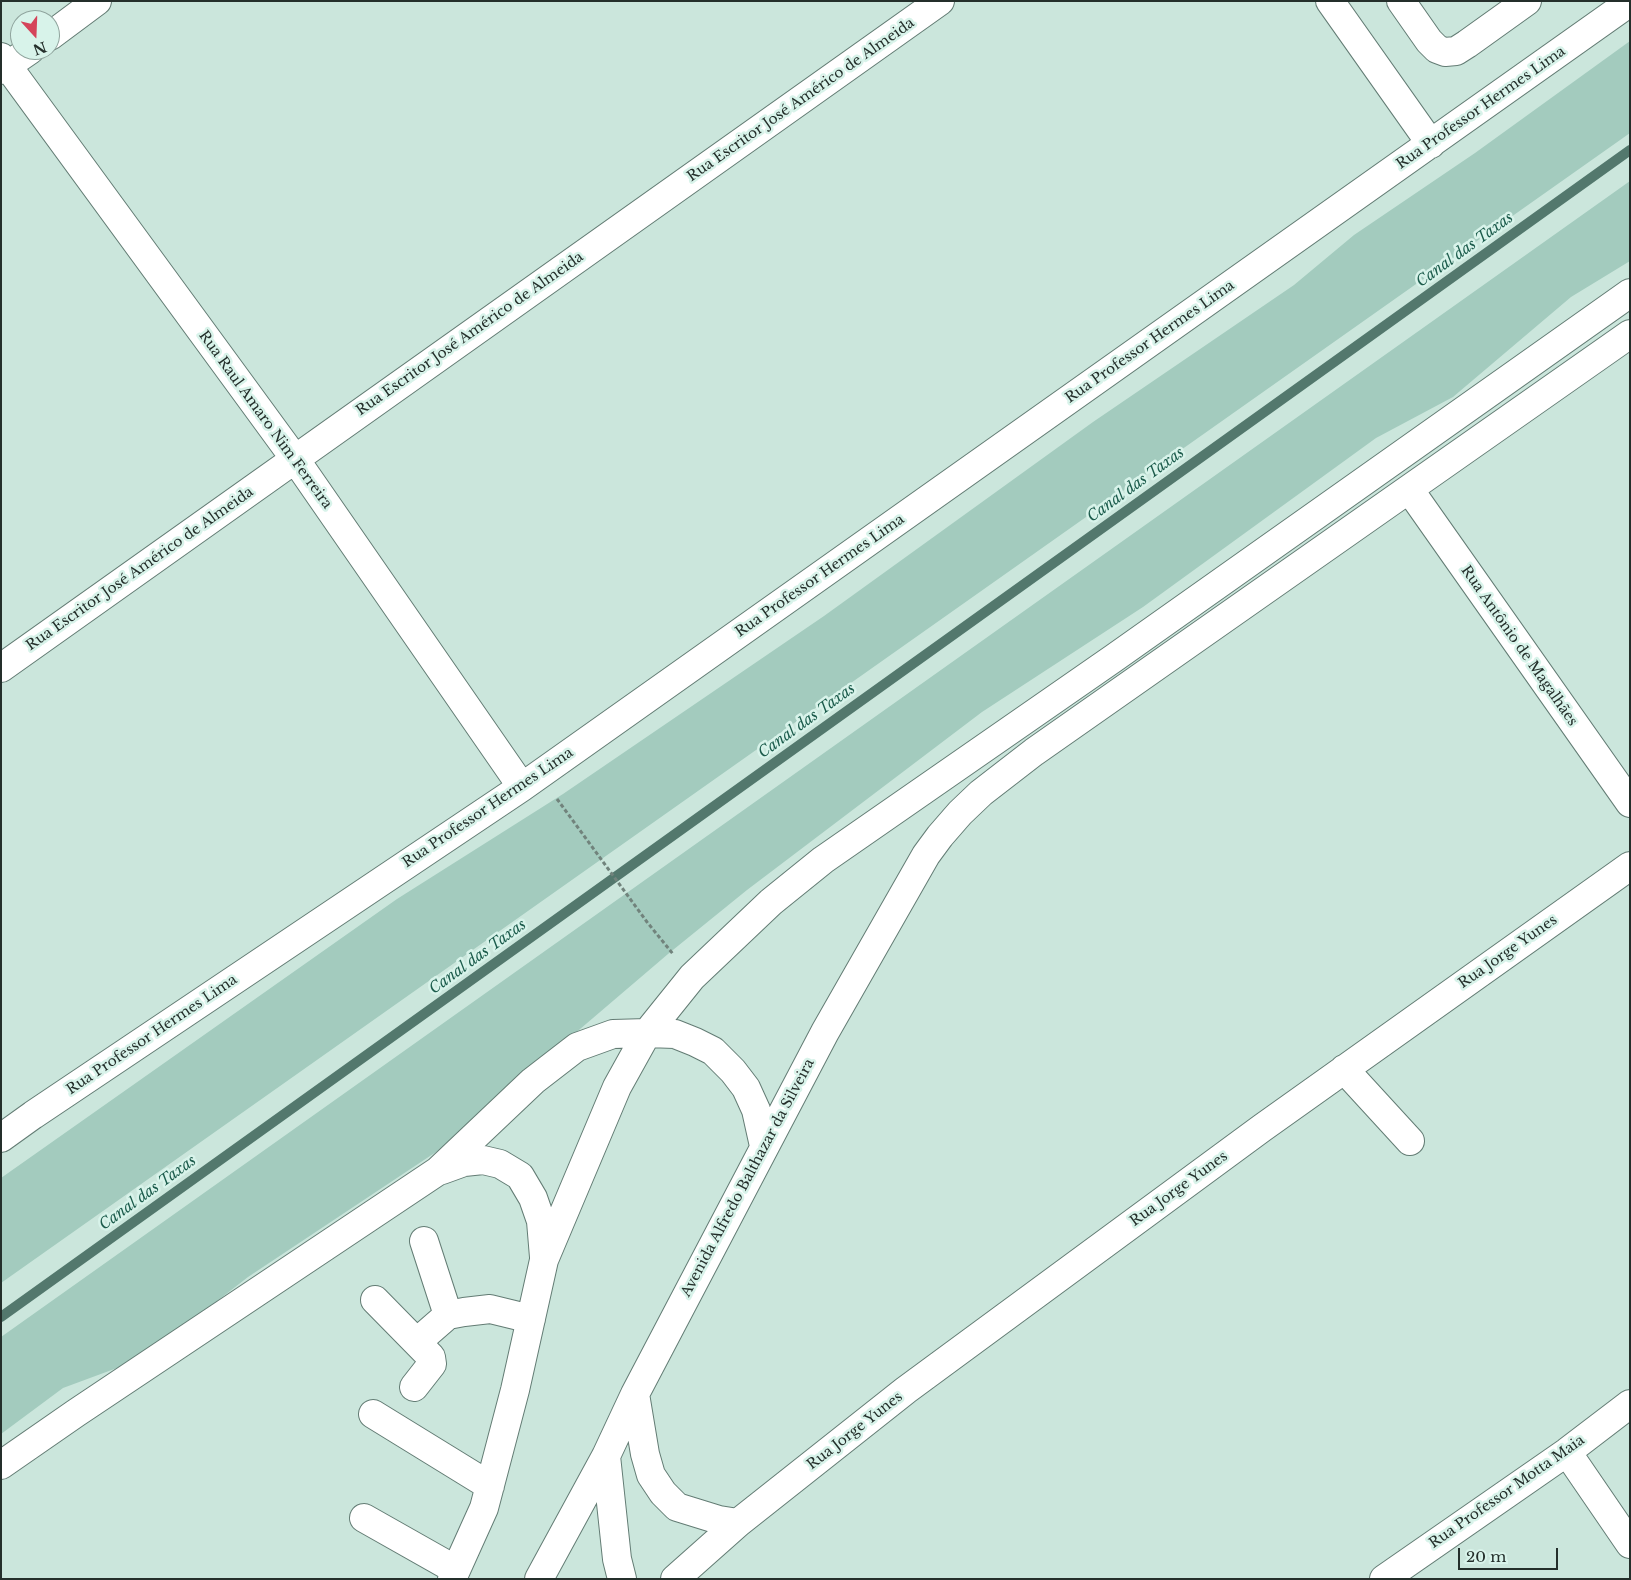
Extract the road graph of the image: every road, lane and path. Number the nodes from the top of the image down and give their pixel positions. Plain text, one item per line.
1 (940, 1) edge
2 (1330, 1) edge
3 (1401, 1) edge
4 (1527, 1) edge
5 (1630, 2) edge
6 (85, 4) edge
7 (60, 27) edge
8 (3, 65) edge
9 (1431, 144) junction
10 (1630, 293) edge
11 (1630, 334) edge
12 (295, 459) junction
13 (1409, 489) junction
14 (1, 668) edge
15 (530, 781) junction
16 (1630, 803) edge
17 (1630, 866) edge
18 (692, 977) junction
19 (647, 1033) junction
20 (1344, 1069) junction
21 (1, 1138) edge
22 (1410, 1142) dead end
23 (764, 1146) junction
24 (438, 1171) junction
25 (424, 1242) dead end
26 (544, 1260) junction
27 (374, 1300) dead end
28 (448, 1315) junction
29 (531, 1319) junction
30 (417, 1342) junction
31 (414, 1386) dead end
32 (635, 1394) junction
33 (1630, 1404) edge
34 (372, 1414) dead end
35 (1567, 1452) junction
36 (606, 1456) junction
37 (1, 1465) edge
38 (490, 1486) junction
39 (364, 1518) dead end
40 (738, 1523) junction
41 (1630, 1544) edge
42 (454, 1574) edge
43 (539, 1579) edge
44 (622, 1579) edge
45 (675, 1579) edge
46 (1384, 1579) edge

1 - 12 street, Rua Escritor José Américo de Almeida
2 - 9 street
3 - 4 street
5 - 9 street, Rua Professor Hermes Lima
6 - 7 street
8 - 12 street, Rua Raul Amaro Nim Ferreira
9 - 15 street, Rua Professor Hermes Lima
10 - 18 street
11 - 13 street
12 - 14 street, Rua Escritor José Américo de Almeida
12 - 15 street, Rua Raul Amaro Nim Ferreira
13 - 16 street, Rua Antônio de Magalhães
13 - 23 street, Avenida Alfredo Balthazar da Silveira
15 - 18 path
15 - 21 street, Rua Professor Hermes Lima
17 - 20 street, Rua Jorge Yunes
18 - 19 street
19 - 23 street
19 - 24 street
19 - 26 street
20 - 22 street
20 - 40 street, Rua Jorge Yunes
23 - 32 street, Avenida Alfredo Balthazar da Silveira
24 - 26 street
24 - 37 street
25 - 28 street
26 - 29 street
27 - 30 street
28 - 29 street
28 - 30 street
29 - 38 street
30 - 31 street
32 - 36 street, Avenida Alfredo Balthazar da Silveira
32 - 40 street
33 - 35 street, Rua Professor Motta Maia
34 - 38 street
35 - 41 street
35 - 46 street, Rua Professor Motta Maia
36 - 43 street, Avenida Alfredo Balthazar da Silveira
36 - 44 street
38 - 42 street
39 - 42 street
40 - 45 street, Rua Jorge Yunes

